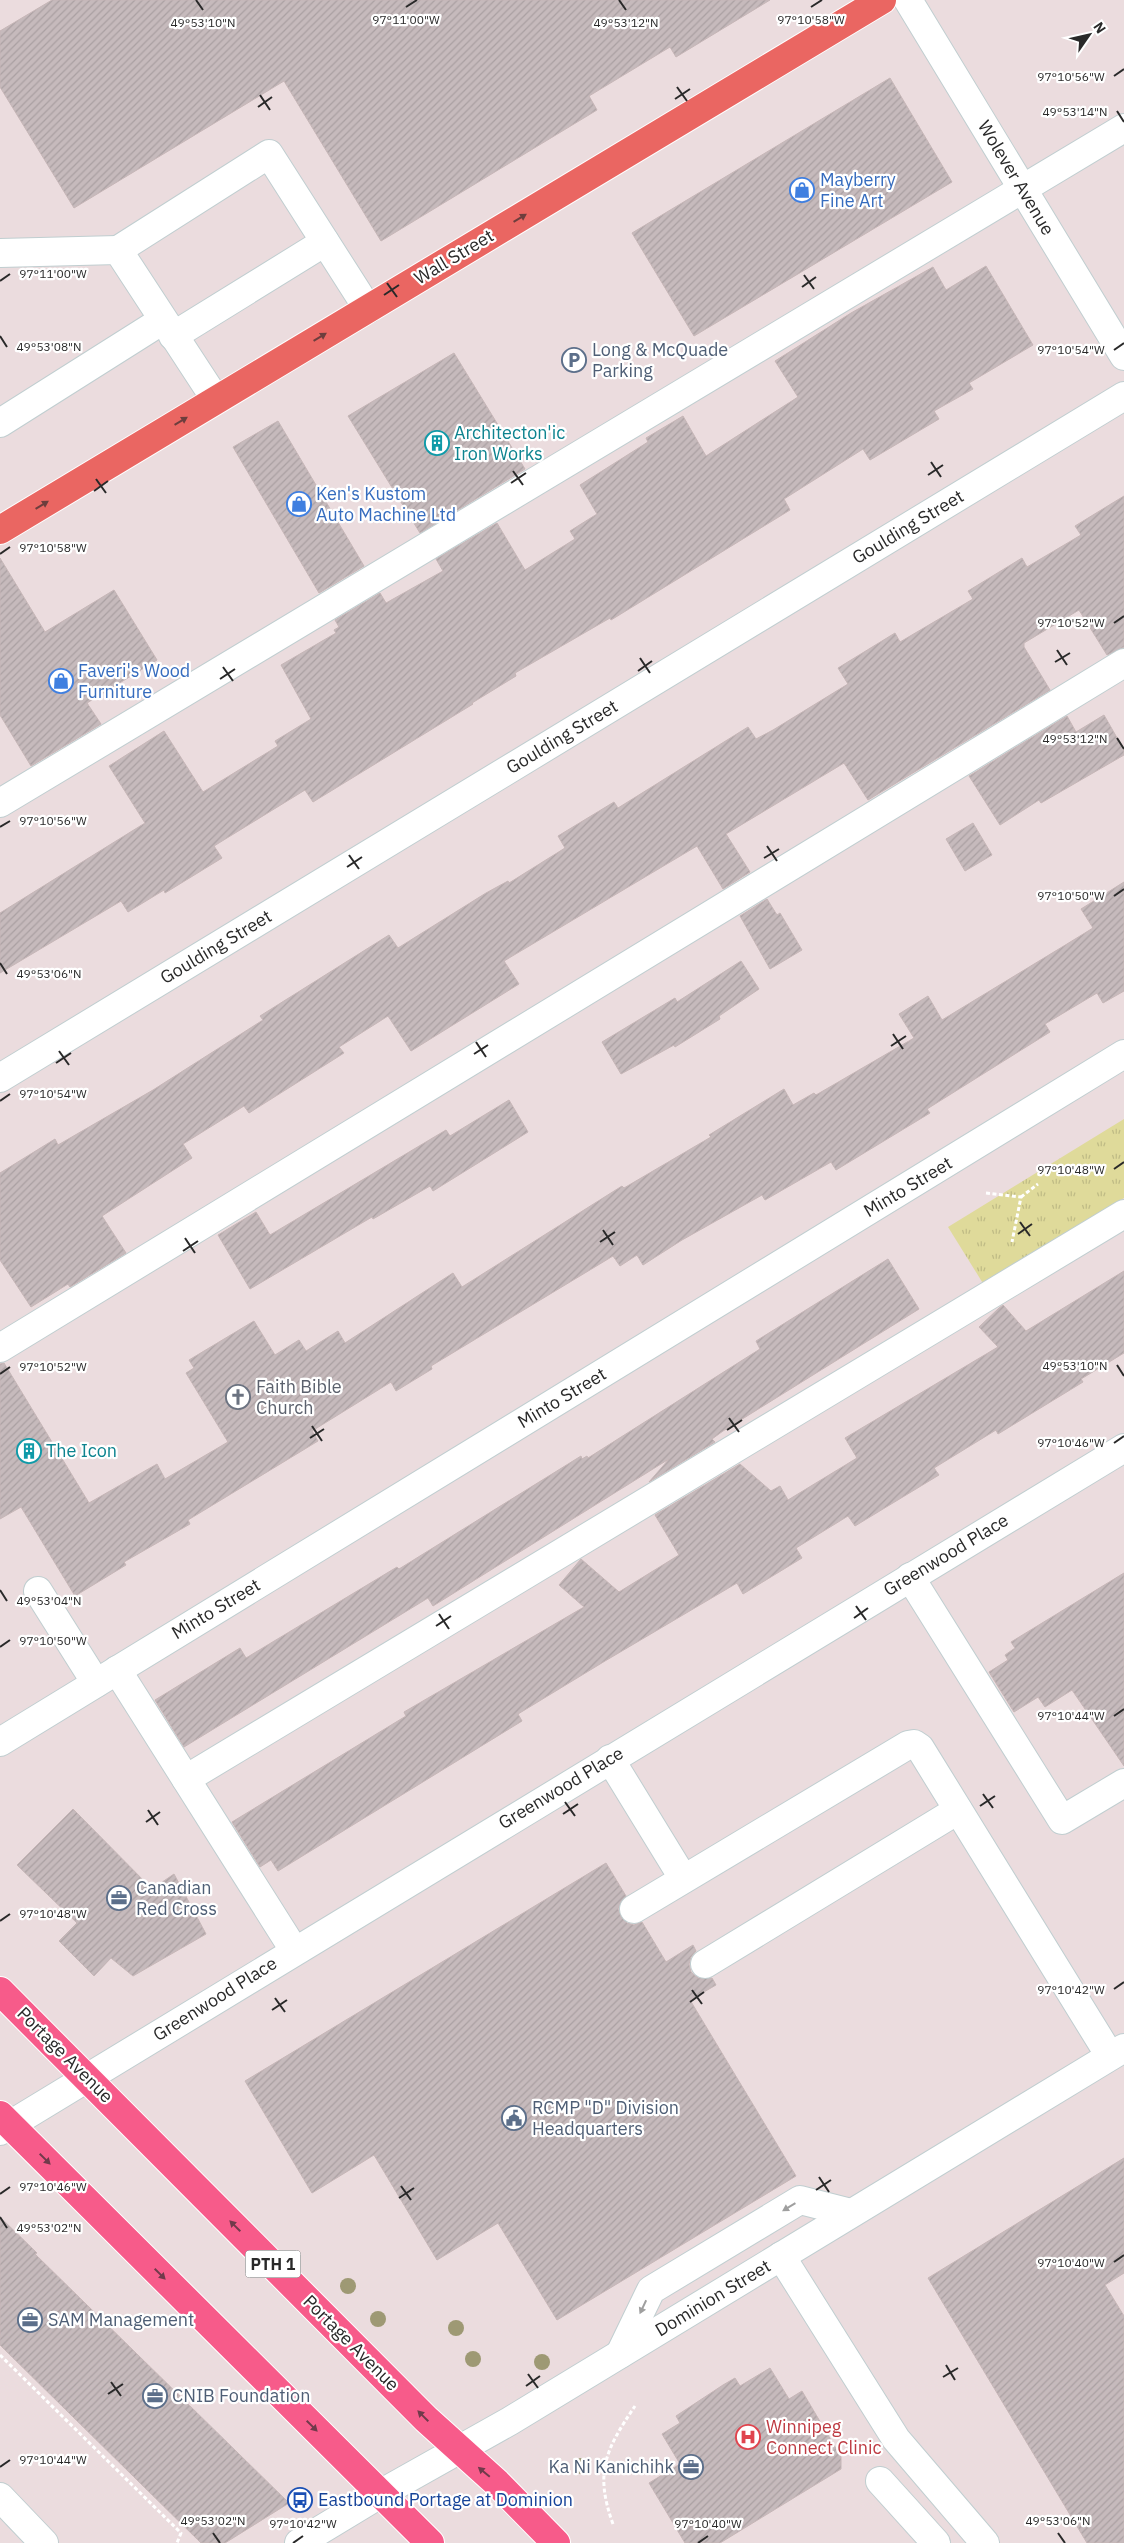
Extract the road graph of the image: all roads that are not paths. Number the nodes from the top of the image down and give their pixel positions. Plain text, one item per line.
1 (882, 0) edge
2 (908, 0) edge
3 (1124, 128) edge
4 (1023, 190) junction
5 (325, 242) junction
6 (118, 250) junction
7 (0, 252) edge
8 (368, 309) junction
9 (168, 328) junction
10 (1124, 356) edge
11 (1124, 396) edge
12 (216, 400) junction
13 (0, 423) edge
14 (0, 530) edge
15 (1124, 663) edge
16 (0, 803) edge
17 (1124, 1054) edge
18 (0, 1078) edge
19 (1124, 1214) edge
20 (0, 1348) edge
21 (1124, 1448) edge
22 (910, 1577) junction
23 (38, 1591) dead end
24 (107, 1676) junction
25 (0, 1742) edge
26 (610, 1759) junction
27 (186, 1779) junction
28 (1124, 1783) edge
29 (958, 1810) junction
30 (683, 1878) junction
31 (634, 1909) dead end
32 (294, 1950) junction
33 (705, 1964) dead end
34 (0, 1991) edge
35 (1117, 2052) edge
36 (88, 2078) junction
37 (4, 2124) edge
38 (852, 2213) junction
39 (781, 2256) junction
40 (620, 2354) junction
41 (458, 2450) junction
42 (880, 2481) dead end
43 (380, 2494) junction
44 (0, 2498) edge
45 (44, 2543) edge
46 (299, 2543) edge
47 (430, 2543) edge
48 (556, 2543) edge
49 (936, 2543) edge
50 (985, 2543) edge

8 -> 1 main road, Wall Street
2 - 4 street, Wolever Avenue
3 - 4 street
4 - 10 street, Wolever Avenue
4 - 16 street
5 - 6 street
5 - 8 street
5 - 9 street
6 - 7 street
6 - 9 street
12 -> 8 main road, Wall Street
9 - 12 street
9 - 13 street
11 - 18 street, Goulding Street
14 -> 12 main road, Wall Street
15 - 20 street
17 - 24 street, Minto Street
19 - 27 street
21 - 22 street, Greenwood Place
22 - 26 street, Greenwood Place
22 - 28 street
23 - 24 street
24 - 25 street, Minto Street
24 - 27 street
26 - 30 street
26 - 32 street, Greenwood Place
27 - 32 street
29 - 30 street
29 - 33 street
29 - 35 street
30 - 31 street
32 - 36 street, Greenwood Place
34 - 36 highway, Portage Avenue / PTH 1
35 - 38 street, Dominion Street
36 - 37 street, Greenwood Place
41 -> 36 highway, Portage Avenue / PTH 1
37 -> 43 highway
38 - 39 street, Dominion Street
38 -> 40 street
39 - 40 street, Dominion Street
39 - 50 street
40 - 41 street, Dominion Street
41 - 43 street, Dominion Street
48 -> 41 highway, Portage Avenue / PTH 1
42 - 49 street
43 - 46 street, Dominion Street
43 - 47 highway
44 - 45 street

